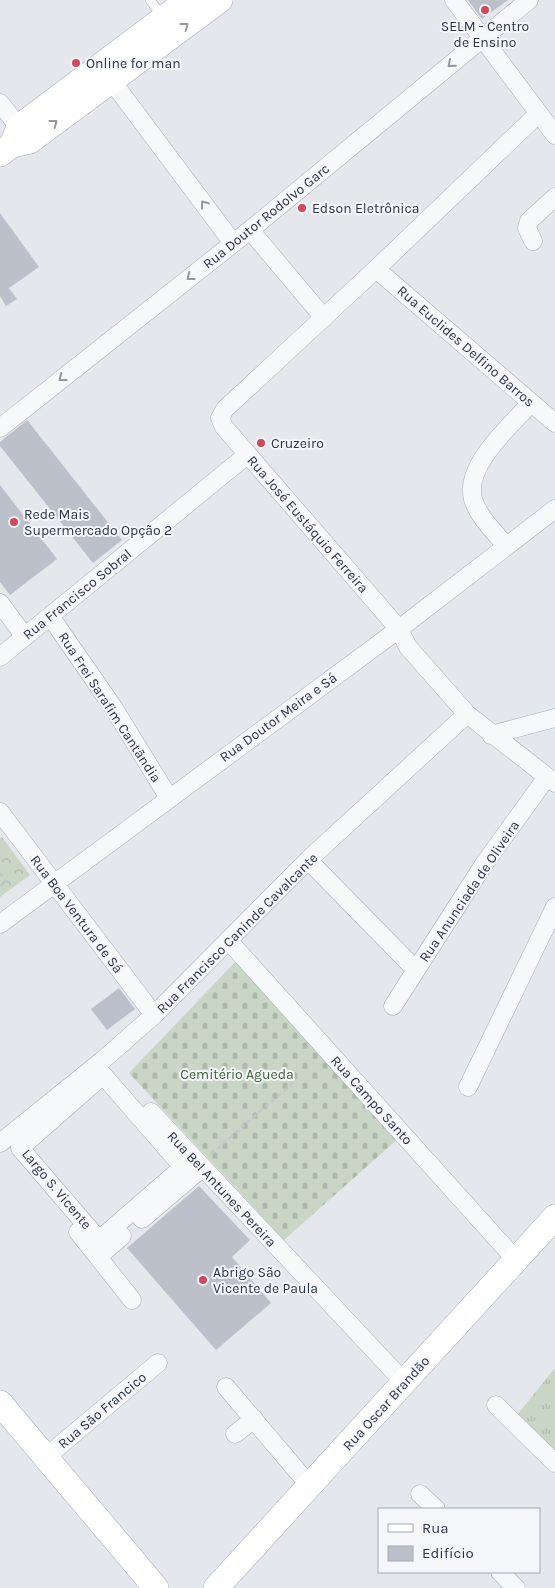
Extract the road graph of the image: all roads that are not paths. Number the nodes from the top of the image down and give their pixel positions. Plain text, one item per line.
1 (188, 0) edge
2 (220, 0) edge
3 (454, 0) edge
4 (530, 0) edge
5 (157, 9) edge
6 (483, 38) junction
7 (111, 80) junction
8 (0, 103) edge
9 (538, 114) junction
10 (555, 135) edge
11 (15, 142) edge
12 (555, 197) edge
13 (250, 230) junction
14 (533, 241) dead end
15 (233, 243) junction
16 (376, 269) junction
17 (324, 318) junction
18 (531, 403) junction
19 (555, 423) edge
20 (0, 428) edge
21 (247, 454) junction
22 (555, 509) edge
23 (506, 546) junction
24 (0, 603) edge
25 (50, 616) junction
26 (399, 629) junction
27 (25, 637) junction
28 (0, 657) edge
29 (467, 714) junction
30 (555, 718) edge
31 (491, 735) junction
32 (551, 780) edge
33 (169, 798) junction
34 (0, 814) edge
35 (308, 860) junction
36 (55, 885) junction
37 (555, 907) edge
38 (0, 924) edge
39 (228, 940) junction
40 (416, 970) junction
41 (393, 1006) dead end
42 (154, 1015) junction
43 (103, 1060) junction
44 (468, 1087) dead end
45 (1, 1142) edge
46 (202, 1168) junction
47 (555, 1217) edge
48 (99, 1248) junction
49 (516, 1260) junction
50 (132, 1300) dead end
51 (158, 1363) dead end
52 (404, 1382) junction
53 (226, 1387) dead end
54 (0, 1402) edge
55 (496, 1405) dead end
56 (254, 1420) junction
57 (235, 1434) dead end
58 (46, 1457) junction
59 (555, 1463) edge
60 (310, 1486) junction
61 (420, 1494) dead end
62 (435, 1508) edge
63 (501, 1573) edge
64 (156, 1588) edge
65 (216, 1588) edge
66 (516, 1588) edge

1 - 5 street
7 -> 2 street
3 - 6 street
4 - 6 street, Rua Doutor Rodolvo Garc
5 - 11 street
6 - 9 street
6 -> 13 street, Rua Doutor Rodolvo Garc
11 -> 7 street
15 -> 7 street
8 - 11 street
9 - 10 street
9 - 16 street
12 - 14 street
13 - 15 street, Rua Doutor Rodolvo Garc
13 - 17 street
15 -> 20 street, Rua Doutor Rodolvo Garc
16 - 17 street
16 - 18 street, Rua Euclides Delfino Barros
17 - 21 street, Rua José Eustáquio Ferreira
18 - 19 street, Rua Euclides Delfino Barros
18 - 23 street
21 - 25 street, Rua Francisco Sobral
21 - 26 street, Rua José Eustáquio Ferreira
22 - 23 street, Rua Doutor Meira e Sá
23 - 26 street, Rua Doutor Meira e Sá
24 - 27 street
25 - 27 street, Rua Francisco Sobral
25 - 33 street, Rua Frei Sarafim Cantãndia
26 - 29 street, Rua José Eustáquio Ferreira
26 - 33 street, Rua Doutor Meira e Sá
27 - 28 street, Rua Francisco Sobral
29 - 31 street, Rua José Eustáquio Ferreira
29 - 35 street, Rua Francisco Caninde Cavalcante
30 - 31 street
31 - 32 street, Rua José Eustáquio Ferreira
32 - 40 street, Rua Anunciada de Oliveira
33 - 36 street, Rua Doutor Meira e Sá
34 - 36 street, Rua Boa Ventura de Sá
35 - 39 street, Rua Francisco Caninde Cavalcante
35 - 40 street
36 - 38 street, Rua Doutor Meira e Sá
36 - 42 street, Rua Boa Ventura de Sá
37 - 44 street
39 - 42 street, Rua Francisco Caninde Cavalcante
39 - 49 street, Rua Campo Santo
40 - 41 street, Rua Anunciada de Oliveira
42 - 43 street, Rua Francisco Caninde Cavalcante
43 - 45 street, Rua Francisco Caninde Cavalcante
43 - 46 street, Rua Bel Antunes Pereira
45 - 48 street
46 - 48 street
46 - 52 street, Rua Bel Antunes Pereira
47 - 49 street, Rua Oscar Brandão
48 - 48 street, Largo S. Vicente
48 - 50 street
49 - 52 street, Rua Oscar Brandão
51 - 58 street, Rua São Francico
52 - 60 street, Rua Oscar Brandão
53 - 56 street
54 - 58 street
55 - 59 street
56 - 57 street
56 - 60 street
58 - 64 street
60 - 65 street, Rua Oscar Brandão
61 - 62 street
63 - 66 street

